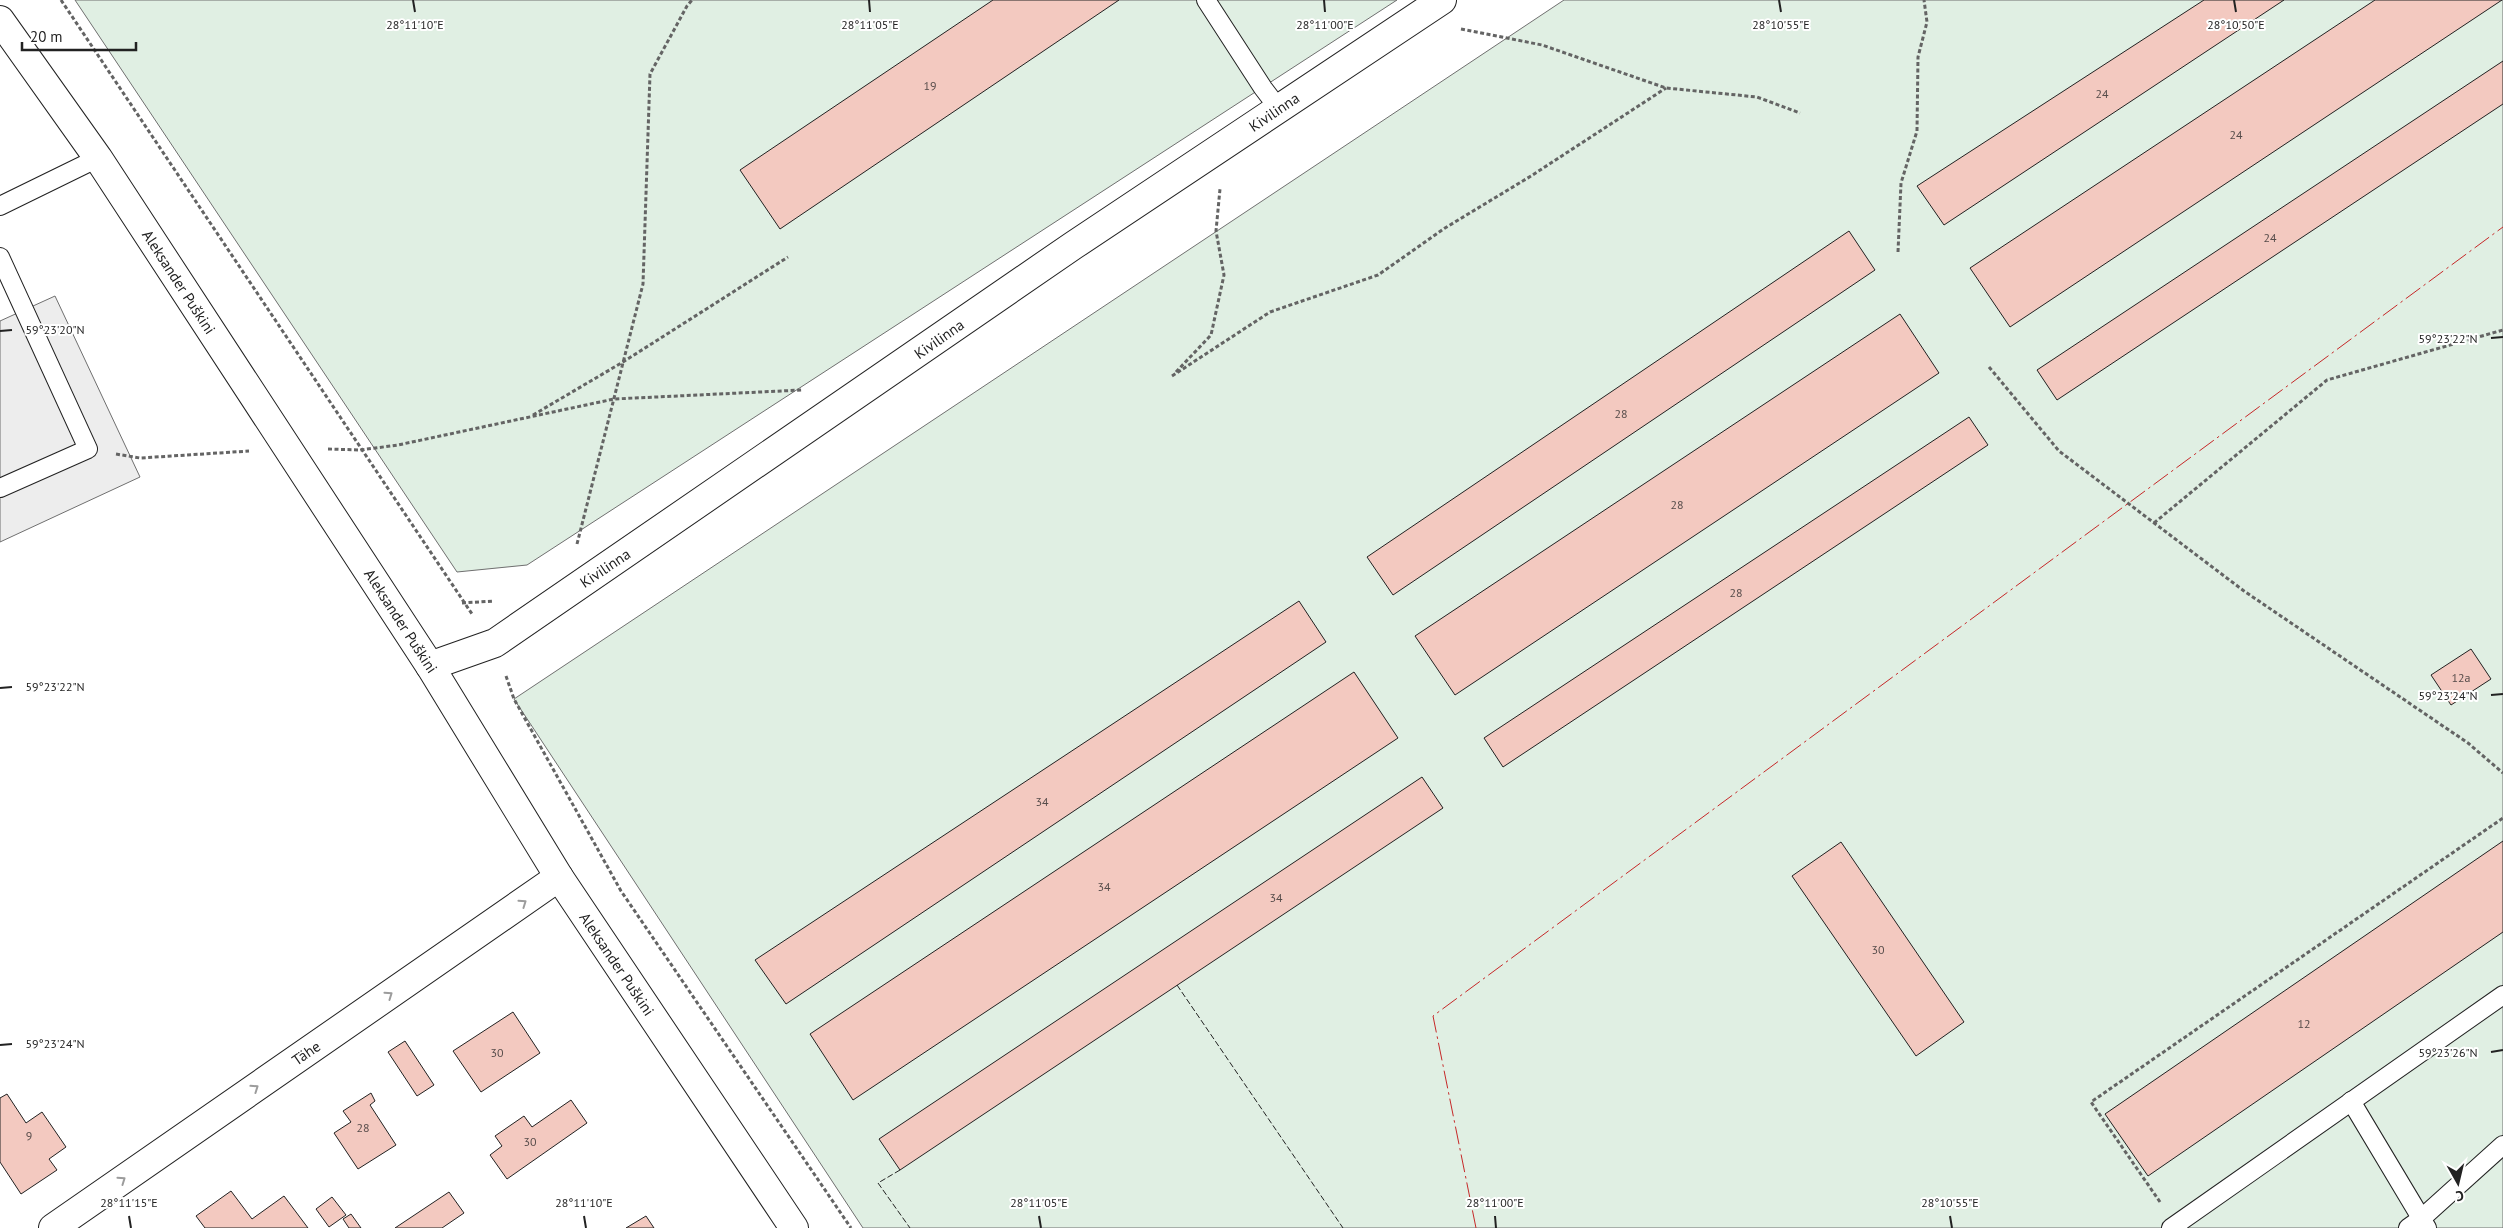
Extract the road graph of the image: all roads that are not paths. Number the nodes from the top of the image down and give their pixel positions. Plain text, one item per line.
1 (1206, 0) edge
2 (1442, 0) edge
3 (0, 20) edge
4 (1279, 109) junction
5 (98, 158) junction
6 (0, 206) edge
7 (0, 257) edge
8 (0, 488) edge
9 (430, 666) junction
10 (559, 878) junction
11 (2503, 995) edge
12 (2351, 1101) junction
13 (2503, 1145) edge
14 (2419, 1225) edge
15 (2173, 1226) edge
16 (53, 1228) edge
17 (794, 1228) edge

1 - 4 lane
2 - 4 street, Kivilinna
3 - 5 street, Aleksander Puškini
4 - 9 street, Kivilinna
5 - 6 lane
5 - 9 street, Aleksander Puškini
7 - 8 lane
9 - 10 street, Aleksander Puškini
16 -> 10 street, Tähe
10 - 17 street, Aleksander Puškini
11 - 12 lane
12 - 14 lane
12 - 15 lane
13 - 14 lane

